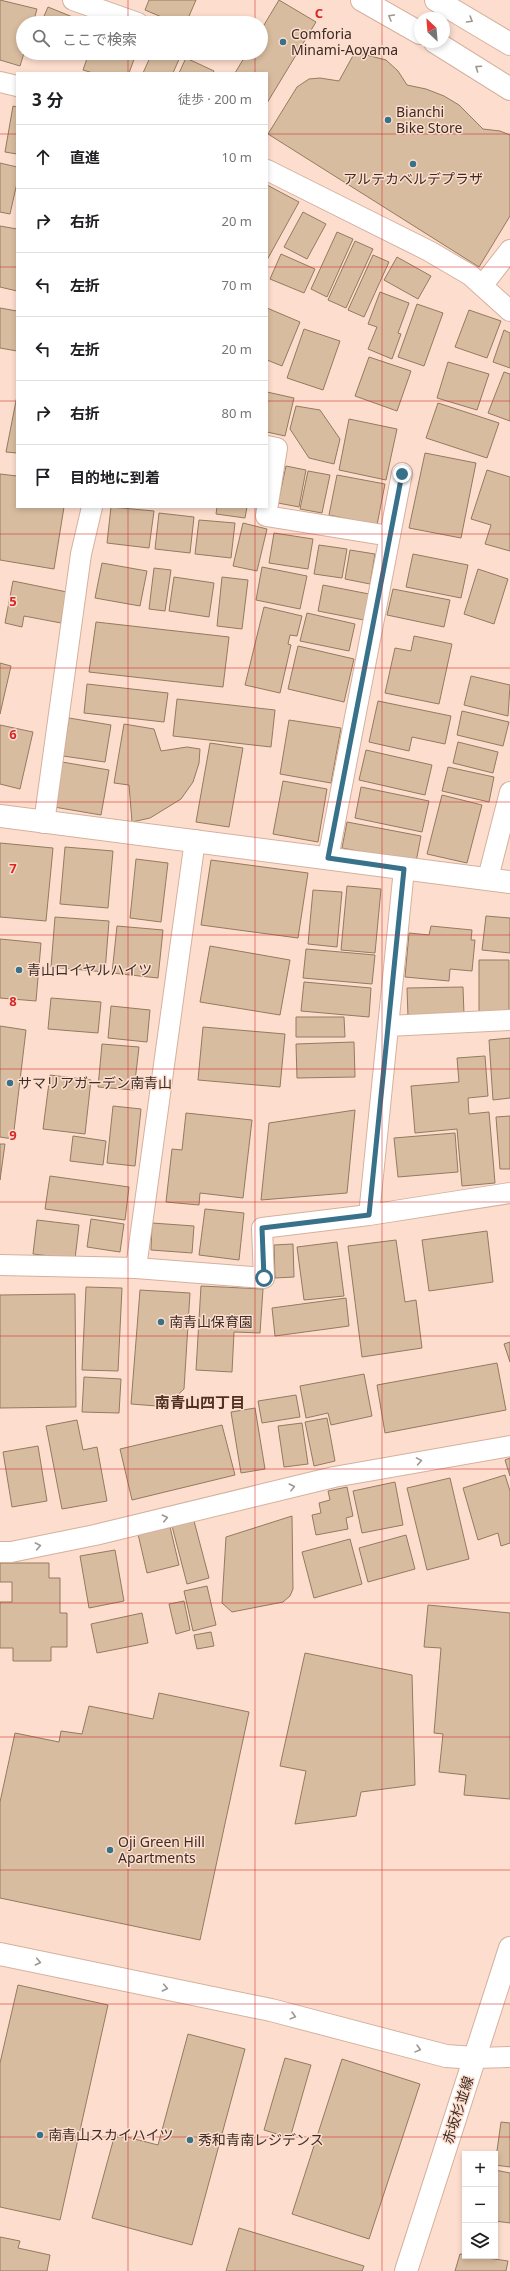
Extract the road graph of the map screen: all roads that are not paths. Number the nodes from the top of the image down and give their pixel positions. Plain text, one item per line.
1 (73, 0) edge
2 (362, 0) edge
3 (436, 0) edge
4 (118, 16) edge
5 (414, 30) edge
6 (510, 44) edge
7 (445, 48) edge
8 (0, 82) edge
9 (16, 86) edge
10 (510, 89) edge
11 (268, 170) edge
12 (510, 250) edge
13 (482, 286) junction
14 (510, 311) edge
15 (268, 446) edge
16 (402, 474) dead end
17 (268, 504) edge
18 (92, 508) edge
19 (267, 508) edge
20 (390, 536) junction
21 (510, 792) edge
22 (0, 816) edge
23 (44, 823) junction
24 (195, 840) junction
25 (328, 858) junction
26 (404, 869) junction
27 (488, 878) junction
28 (510, 882) edge
29 (510, 1020) edge
30 (388, 1026) junction
31 (510, 1193) edge
32 (369, 1215) junction
33 (0, 1265) edge
34 (136, 1268) junction
35 (510, 1446) edge
36 (0, 1552) edge
37 (510, 1948) edge
38 (0, 1954) edge
39 (474, 2058) junction
40 (510, 2058) edge
41 (406, 2271) edge

1 - 4 lane
5 -> 2 street
3 -> 6 street
10 -> 7 street
8 - 9 lane
11 - 13 lane
12 - 13 lane
13 - 14 lane
15 - 17 lane
16 - 20 lane
18 - 23 lane
19 - 20 lane
20 - 25 lane
21 - 27 lane
22 - 23 street
23 - 24 street
24 - 25 street
24 - 34 lane
25 - 26 street
26 - 27 street
26 - 30 lane
27 - 28 street
29 - 30 lane
30 - 32 lane
31 - 32 lane
32 - 34 lane
33 - 34 lane
36 -> 35 lane
37 - 39 street, 赤坂杉並線
38 -> 39 street
39 - 40 lane
39 - 41 street, 赤坂杉並線

